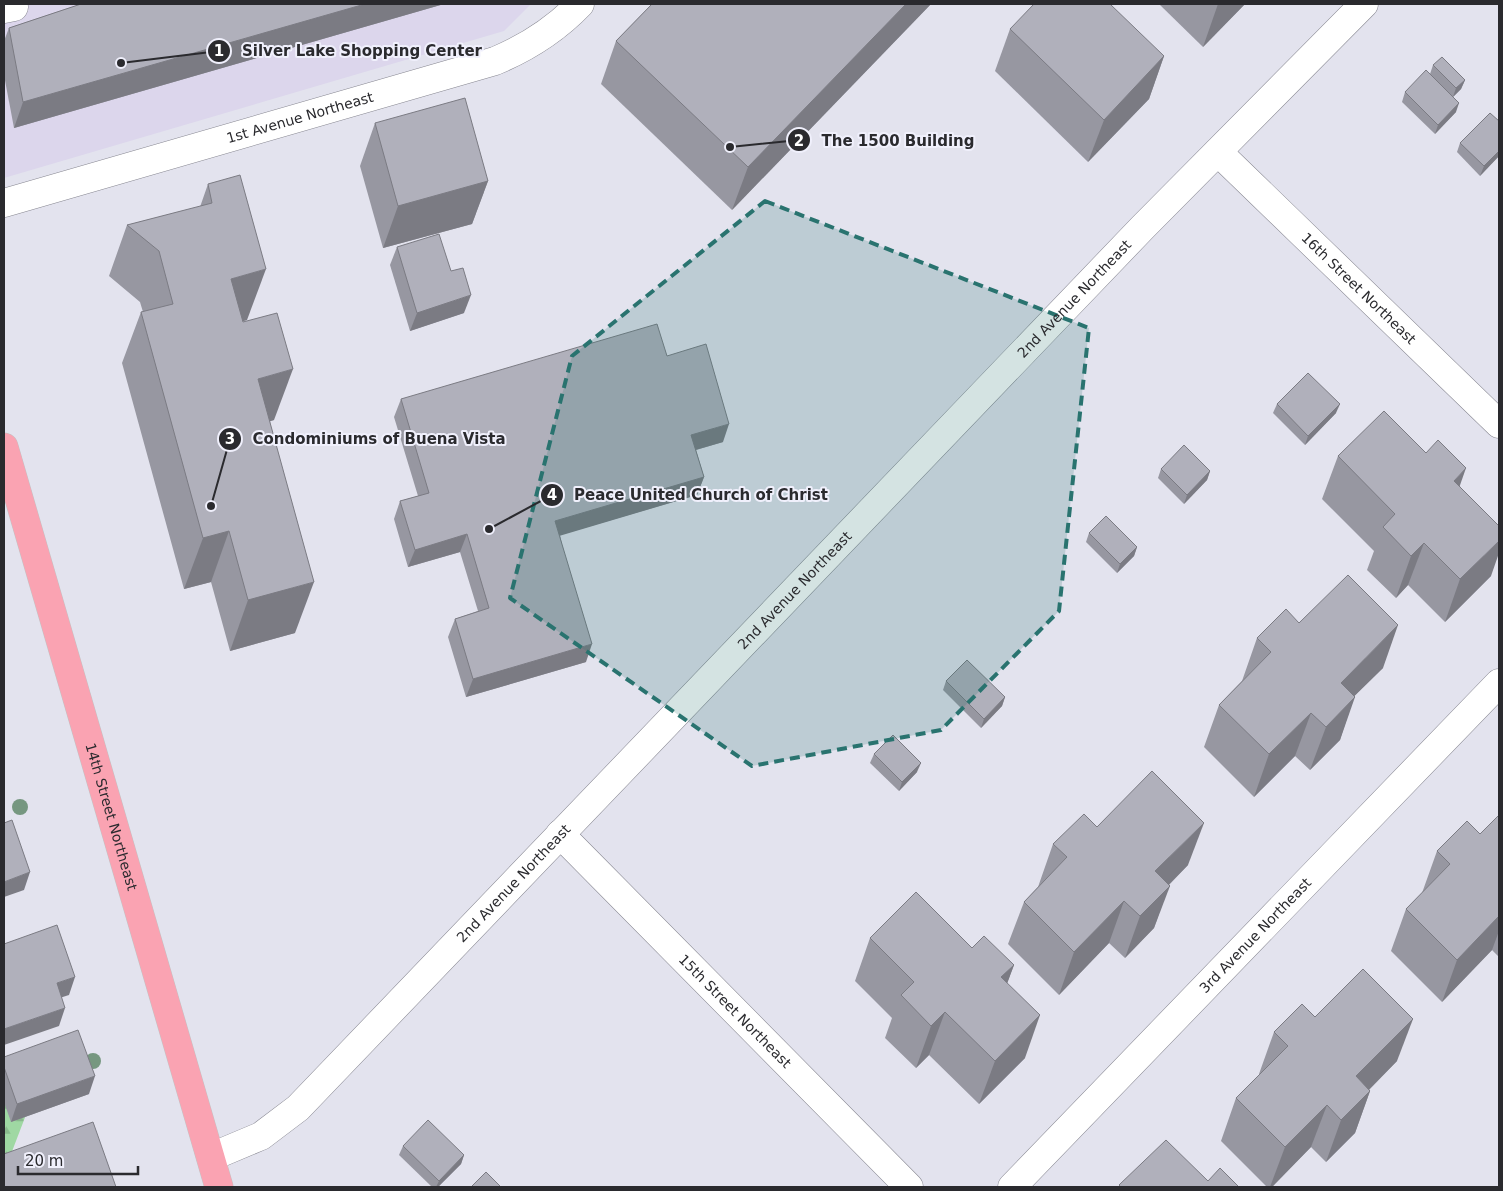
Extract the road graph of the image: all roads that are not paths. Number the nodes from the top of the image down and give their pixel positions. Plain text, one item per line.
1 (14, 4) edge
2 (580, 4) edge
3 (1364, 4) edge
4 (4, 9) edge
5 (1218, 152) junction
6 (4, 203) edge
7 (1499, 424) edge
8 (4, 447) edge
9 (1499, 683) edge
10 (560, 834) junction
11 (211, 1157) junction
12 (220, 1187) edge
13 (909, 1187) edge
14 (1012, 1187) edge

1 - 4 street
2 - 6 street, 1st Avenue Northeast
3 - 5 street, 2nd Avenue Northeast
5 - 7 street, 16th Street Northeast
5 - 10 street, 2nd Avenue Northeast
8 - 11 main road, 14th Street Northeast
9 - 14 street, 3rd Avenue Northeast
10 - 11 street, 2nd Avenue Northeast
10 - 13 street, 15th Street Northeast
11 - 12 main road, 14th Street Northeast

